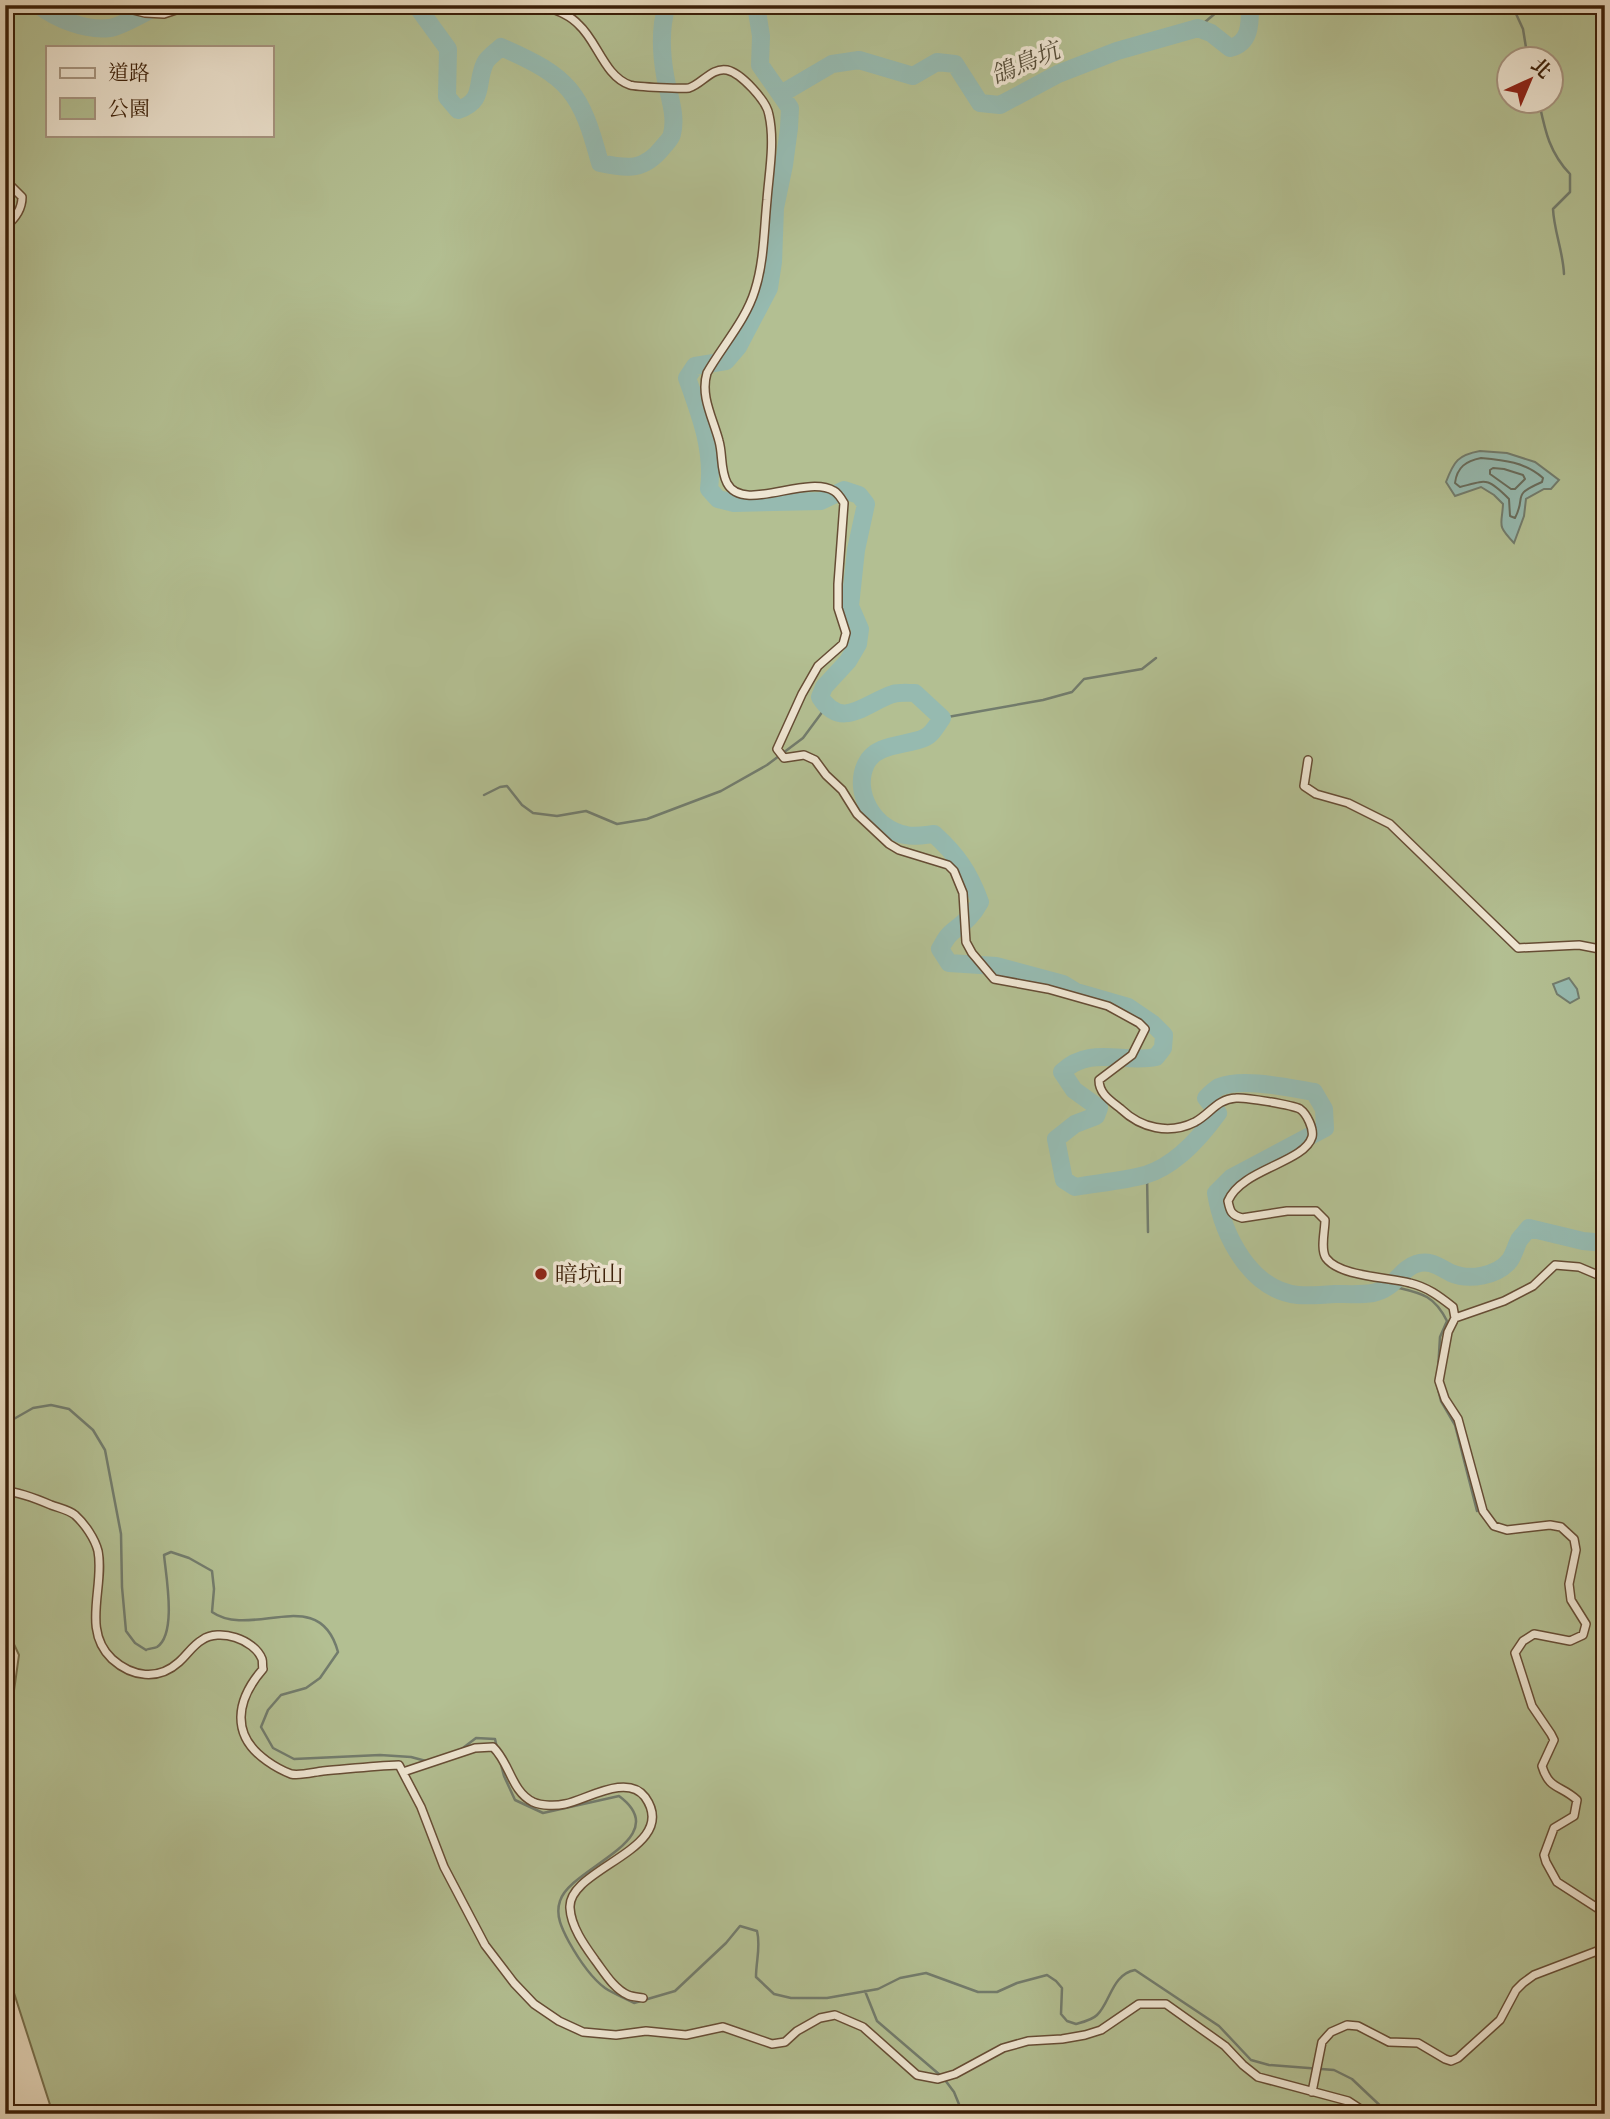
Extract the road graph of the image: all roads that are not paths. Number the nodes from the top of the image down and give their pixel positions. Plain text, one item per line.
1 (113, 5) edge
2 (191, 5) edge
3 (542, 5) edge
4 (5, 184) edge
5 (5, 227) edge
6 (1308, 760) dead end
7 (1605, 950) edge
8 (1605, 1278) edge
9 (1455, 1318) junction
10 (5, 1491) edge
11 (402, 1772) junction
12 (1605, 1913) edge
13 (1605, 1948) edge
14 (643, 1998) dead end
15 (1312, 2092) junction
16 (1368, 2114) edge

1 - 2 street
3 - 9 street
4 - 5 street
6 - 7 street
8 - 9 street
9 - 12 street
10 - 11 street
11 - 14 street
11 - 15 street
13 - 15 street
15 - 16 street

